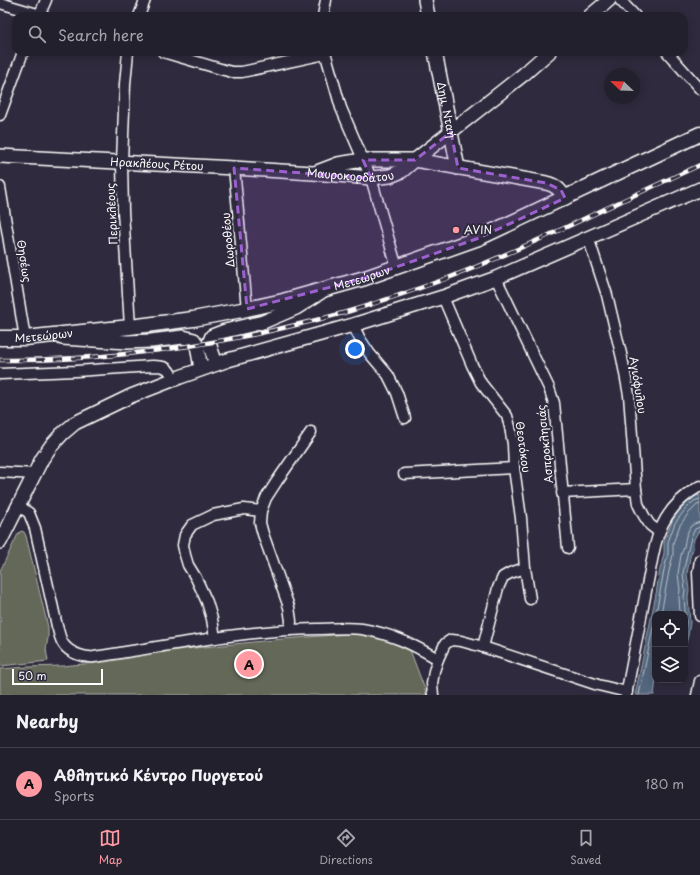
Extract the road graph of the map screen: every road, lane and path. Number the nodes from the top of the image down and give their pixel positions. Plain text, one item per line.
1 (46, 0) edge
2 (146, 0) edge
3 (326, 0) edge
4 (425, 0) edge
5 (609, 0) edge
6 (620, 0) edge
7 (0, 3) edge
8 (28, 12) edge
9 (42, 12) edge
10 (140, 12) edge
11 (324, 12) edge
12 (427, 12) edge
13 (595, 12) edge
14 (631, 12) edge
15 (22, 56) edge
16 (128, 56) edge
17 (177, 56) edge
18 (312, 56) edge
19 (326, 56) edge
20 (436, 56) edge
21 (544, 56) edge
22 (671, 56) edge
23 (700, 89) edge
24 (0, 116) edge
25 (451, 132) junction
26 (700, 134) edge
27 (0, 156) edge
28 (363, 160) junction
29 (415, 160) junction
30 (122, 162) junction
31 (234, 168) junction
32 (458, 168) junction
33 (313, 173) junction
34 (371, 178) junction
35 (0, 188) edge
36 (700, 188) edge
37 (565, 198) junction
38 (588, 237) junction
39 (397, 268) junction
40 (496, 278) junction
41 (326, 289) junction
42 (443, 298) junction
43 (247, 310) junction
44 (353, 325) junction
45 (130, 327) junction
46 (29, 337) junction
47 (0, 338) edge
48 (216, 364) junction
49 (201, 369) junction
50 (0, 374) edge
51 (173, 379) junction
52 (405, 418) dead end
53 (311, 432) dead end
54 (514, 468) junction
55 (0, 472) edge
56 (35, 474) junction
57 (404, 474) dead end
58 (700, 486) edge
59 (636, 488) junction
60 (562, 493) junction
61 (18, 506) junction
62 (261, 511) junction
63 (659, 532) junction
64 (0, 542) edge
65 (568, 548) dead end
66 (700, 560) edge
67 (525, 568) junction
68 (530, 599) dead end
69 (700, 616) edge
70 (290, 630) junction
71 (215, 638) junction
72 (483, 647) junction
73 (438, 659) junction
74 (700, 681) edge
75 (626, 693) edge
76 (433, 695) edge
77 (697, 695) edge

1 - 9 street
2 - 10 street
3 - 11 street
4 - 12 street
5 - 13 street
6 - 14 street
7 - 8 street
15 - 24 street
16 - 30 street, Περικλέους
17 - 18 street
19 - 28 street
20 - 25 street, Δημ. Νταή
21 - 25 street, Μαυροκορδάτου
22 - 23 street
25 - 29 street, Μαυροκορδάτου
25 - 32 street, Δημ. Νταή
26 - 37 main road, Μετεώρων
27 - 30 street, Ηρακλέους Ρέτου
28 - 29 street, Μαυροκορδάτου
28 - 33 street, Μαυροκορδάτου
28 - 34 street
29 - 32 street
29 - 34 street, Μαυροκορδάτου
30 - 31 street, Ηρακλέους Ρέτου
30 - 45 street, Περικλέους
31 - 33 street, Ηρακλέους Ρέτου
31 - 43 street, Δωροθέου
32 - 37 street
33 - 34 street, Μαυροκορδάτου
34 - 39 street
35 - 46 street, Θησέως
36 - 38 street
37 - 39 main road, Μετεώρων
38 - 40 street
38 - 59 street, Αγιόφυλου
39 - 41 main road, Μετεώρων
40 - 42 street
40 - 60 street, Ασπροκλησιάς
41 - 43 main road, Μετεώρων
41 - 48 street
42 - 44 street
42 - 54 street, Θεοτόκου
43 - 45 main road, Μετεώρων
44 - 48 street
44 - 52 street
45 - 46 main road, Μετεώρων
46 - 47 main road, Μετεώρων
46 - 49 street
48 - 49 street
49 - 51 street
50 - 51 street
51 - 56 street
53 - 62 street
54 - 57 street
54 - 67 street, Θεοτόκου
55 - 56 street
56 - 61 street
58 - 63 street
59 - 60 street
59 - 63 street, Αγιόφυλου
60 - 65 street, Ασπροκλησιάς
61 - 64 street
61 - 71 street
62 - 70 street
62 - 71 street
63 - 75 street
66 - 69 street
67 - 68 street, Θεοτόκου
67 - 72 street
70 - 71 street
70 - 73 street
72 - 73 street
72 - 75 street
73 - 76 street
74 - 77 street

